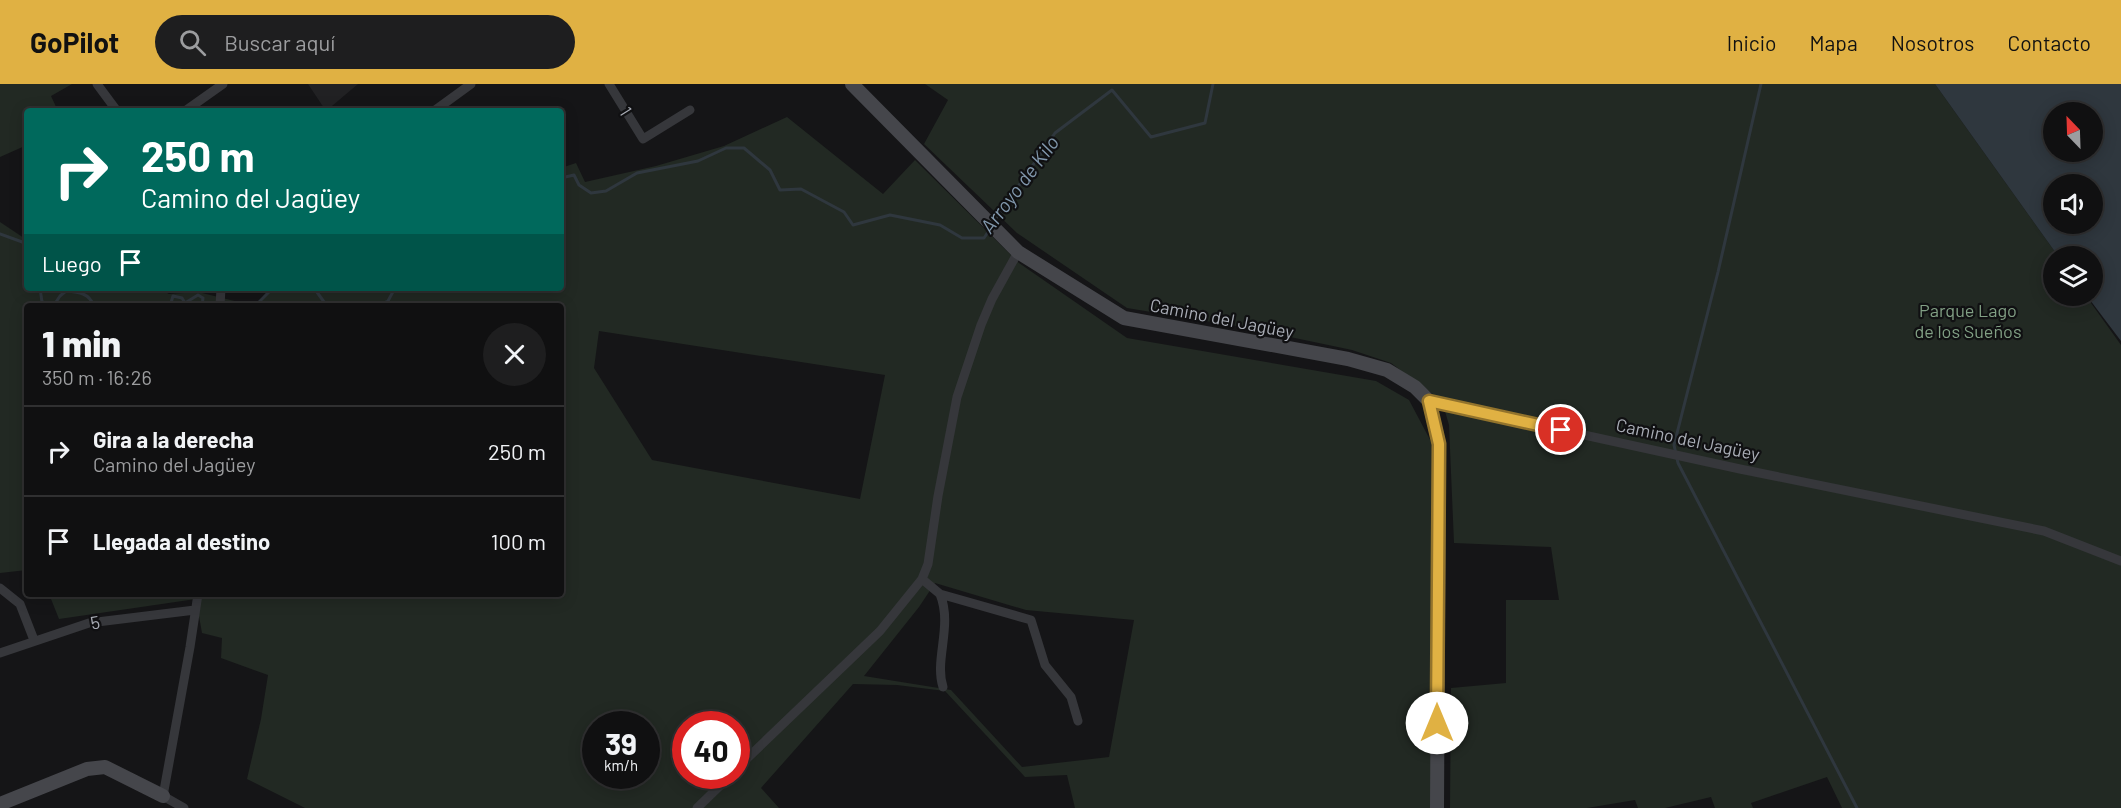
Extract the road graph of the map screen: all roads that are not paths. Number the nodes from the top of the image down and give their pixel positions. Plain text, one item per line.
1 (97, 84) edge
2 (223, 84) edge
3 (471, 84) edge
4 (609, 84) edge
5 (852, 84) edge
6 (115, 108) edge
7 (189, 108) edge
8 (438, 108) edge
9 (690, 110) dead end
10 (1018, 252) junction
11 (1429, 401) junction
12 (2121, 561) edge
13 (921, 579) junction
14 (0, 588) edge
15 (940, 594) junction
16 (197, 597) edge
17 (195, 610) junction
18 (34, 640) junction
19 (0, 653) edge
20 (943, 687) dead end
21 (1078, 721) dead end
22 (750, 756) edge
23 (717, 789) edge
24 (163, 796) junction
25 (0, 804) edge
26 (184, 808) edge
27 (697, 808) edge
28 (1437, 808) edge

1 - 6 street
2 - 7 street
3 - 8 street
4 - 9 street, 1
5 - 10 street, Camino del Jagüey
10 - 11 street, Camino del Jagüey
10 - 13 street
11 - 12 street, Camino del Jagüey
11 - 28 street
13 - 15 street
13 - 22 street
14 - 18 street
15 - 20 street
15 - 21 street
16 - 17 street
17 - 18 street, 5
17 - 24 street
18 - 19 street, 5
23 - 27 street
24 - 25 street
24 - 26 street

